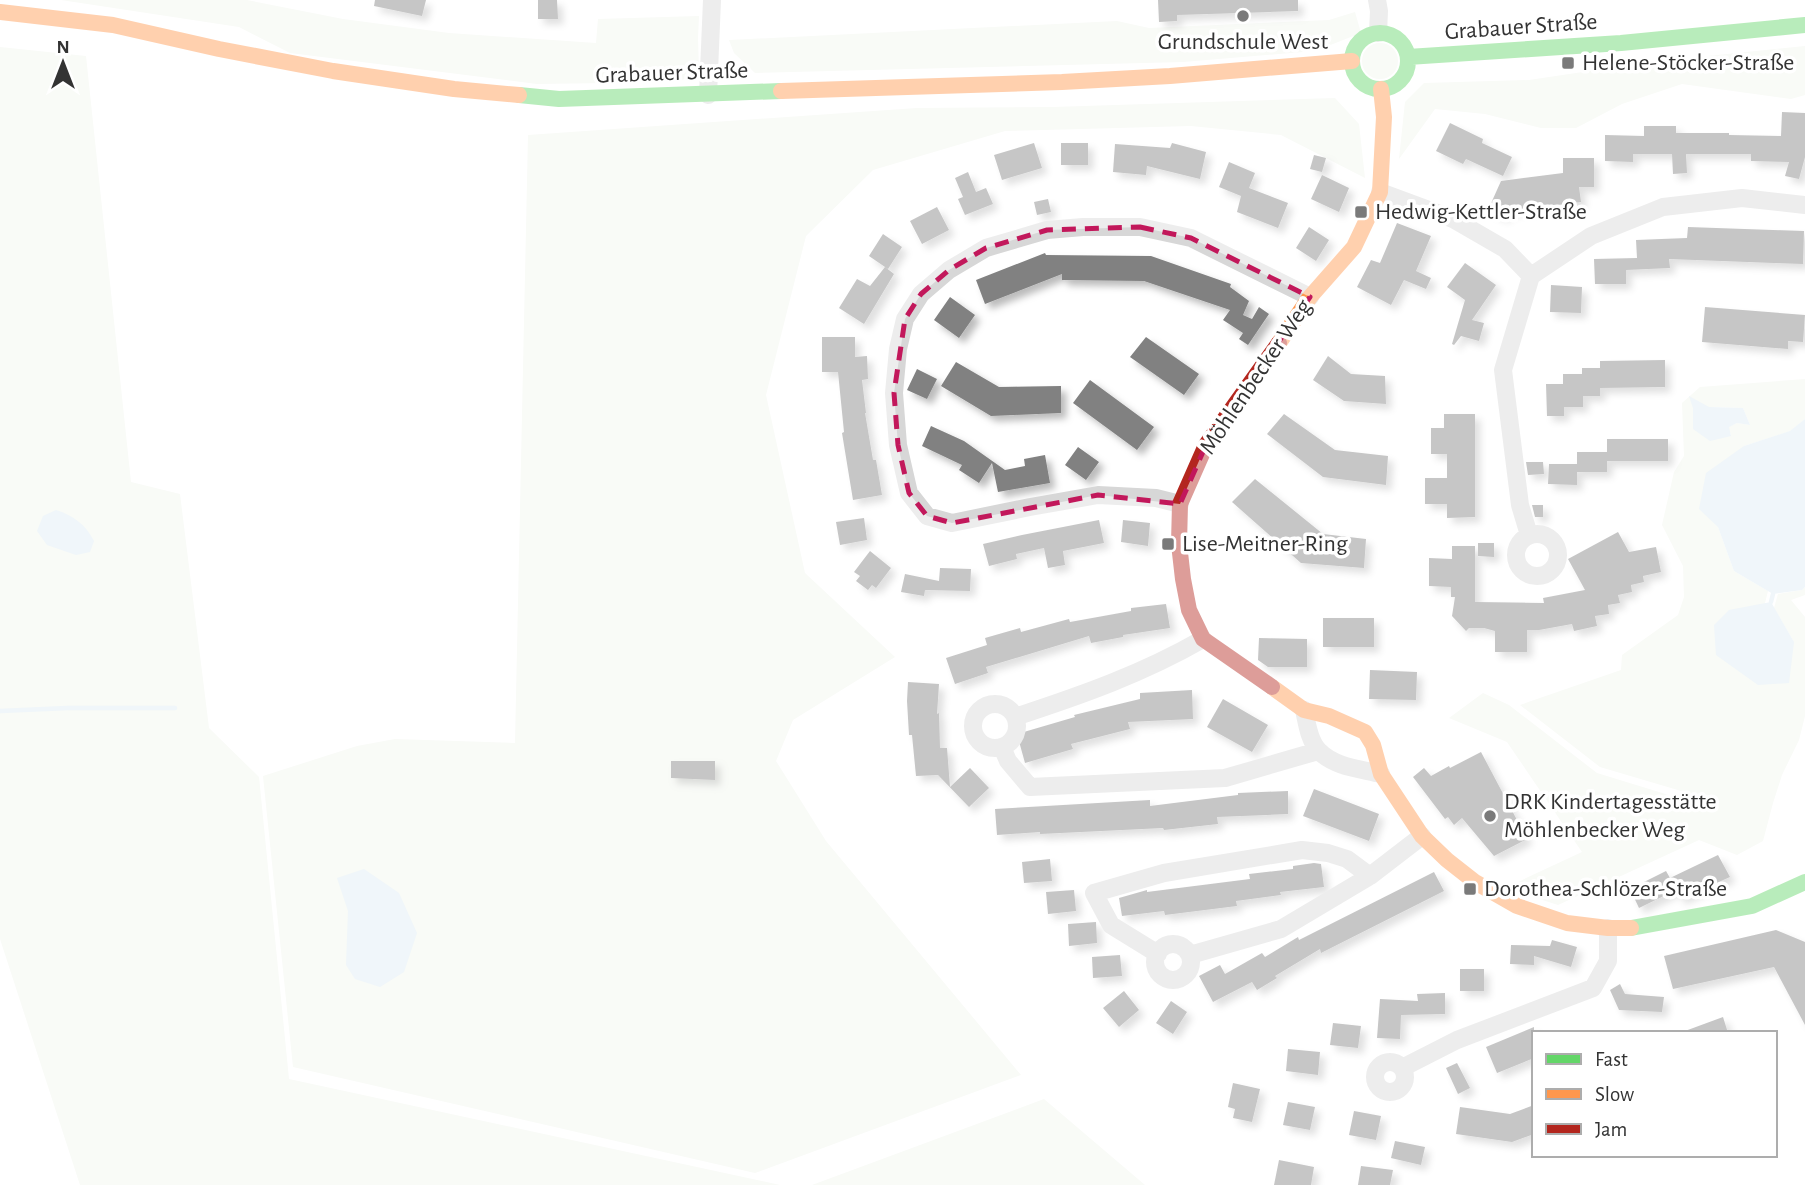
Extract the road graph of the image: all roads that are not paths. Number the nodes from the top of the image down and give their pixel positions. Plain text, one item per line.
1 (712, 0) edge
2 (1377, 0) edge
3 (0, 12) edge
4 (1805, 25) edge
5 (1378, 33) junction
6 (1408, 57) junction
7 (1352, 61) junction
8 (1381, 89) junction
9 (708, 95) junction
10 (1380, 192) junction
11 (1805, 205) edge
12 (1531, 276) junction
13 (1310, 298) junction
14 (1180, 504) junction
15 (1530, 535) dead end
16 (1203, 639) junction
17 (1304, 710) junction
18 (1015, 717) junction
19 (1002, 747) junction
20 (1318, 751) junction
21 (1381, 774) junction
22 (1422, 836) junction
23 (1370, 876) junction
24 (1805, 882) edge
25 (1608, 928) junction
26 (1157, 954) junction
27 (1189, 955) junction
28 (1402, 1068) dead end

1 - 9 street
2 - 5 street
3 - 9 main road, Grabauer Straße
4 - 6 main road, Grabauer Straße
5 - 6 main road
5 - 7 main road
6 - 8 main road
7 - 8 main road
7 - 9 main road, Grabauer Straße
8 - 10 main road, Möhlenbecker Weg
10 - 12 street
10 - 13 main road, Möhlenbecker Weg
11 - 12 street
12 - 15 street
13 - 14 main road, Möhlenbecker Weg
13 - 14 street
14 - 16 main road, Möhlenbecker Weg
16 - 17 main road
16 - 18 street
17 - 20 street
17 - 21 main road
18 - 19 street
18 - 19 street
19 - 20 street
20 - 21 street
21 - 22 main road
22 - 23 street
22 - 25 main road
23 - 26 street
23 - 27 street
24 - 25 main road
25 - 28 street
26 - 27 street
26 - 27 street

